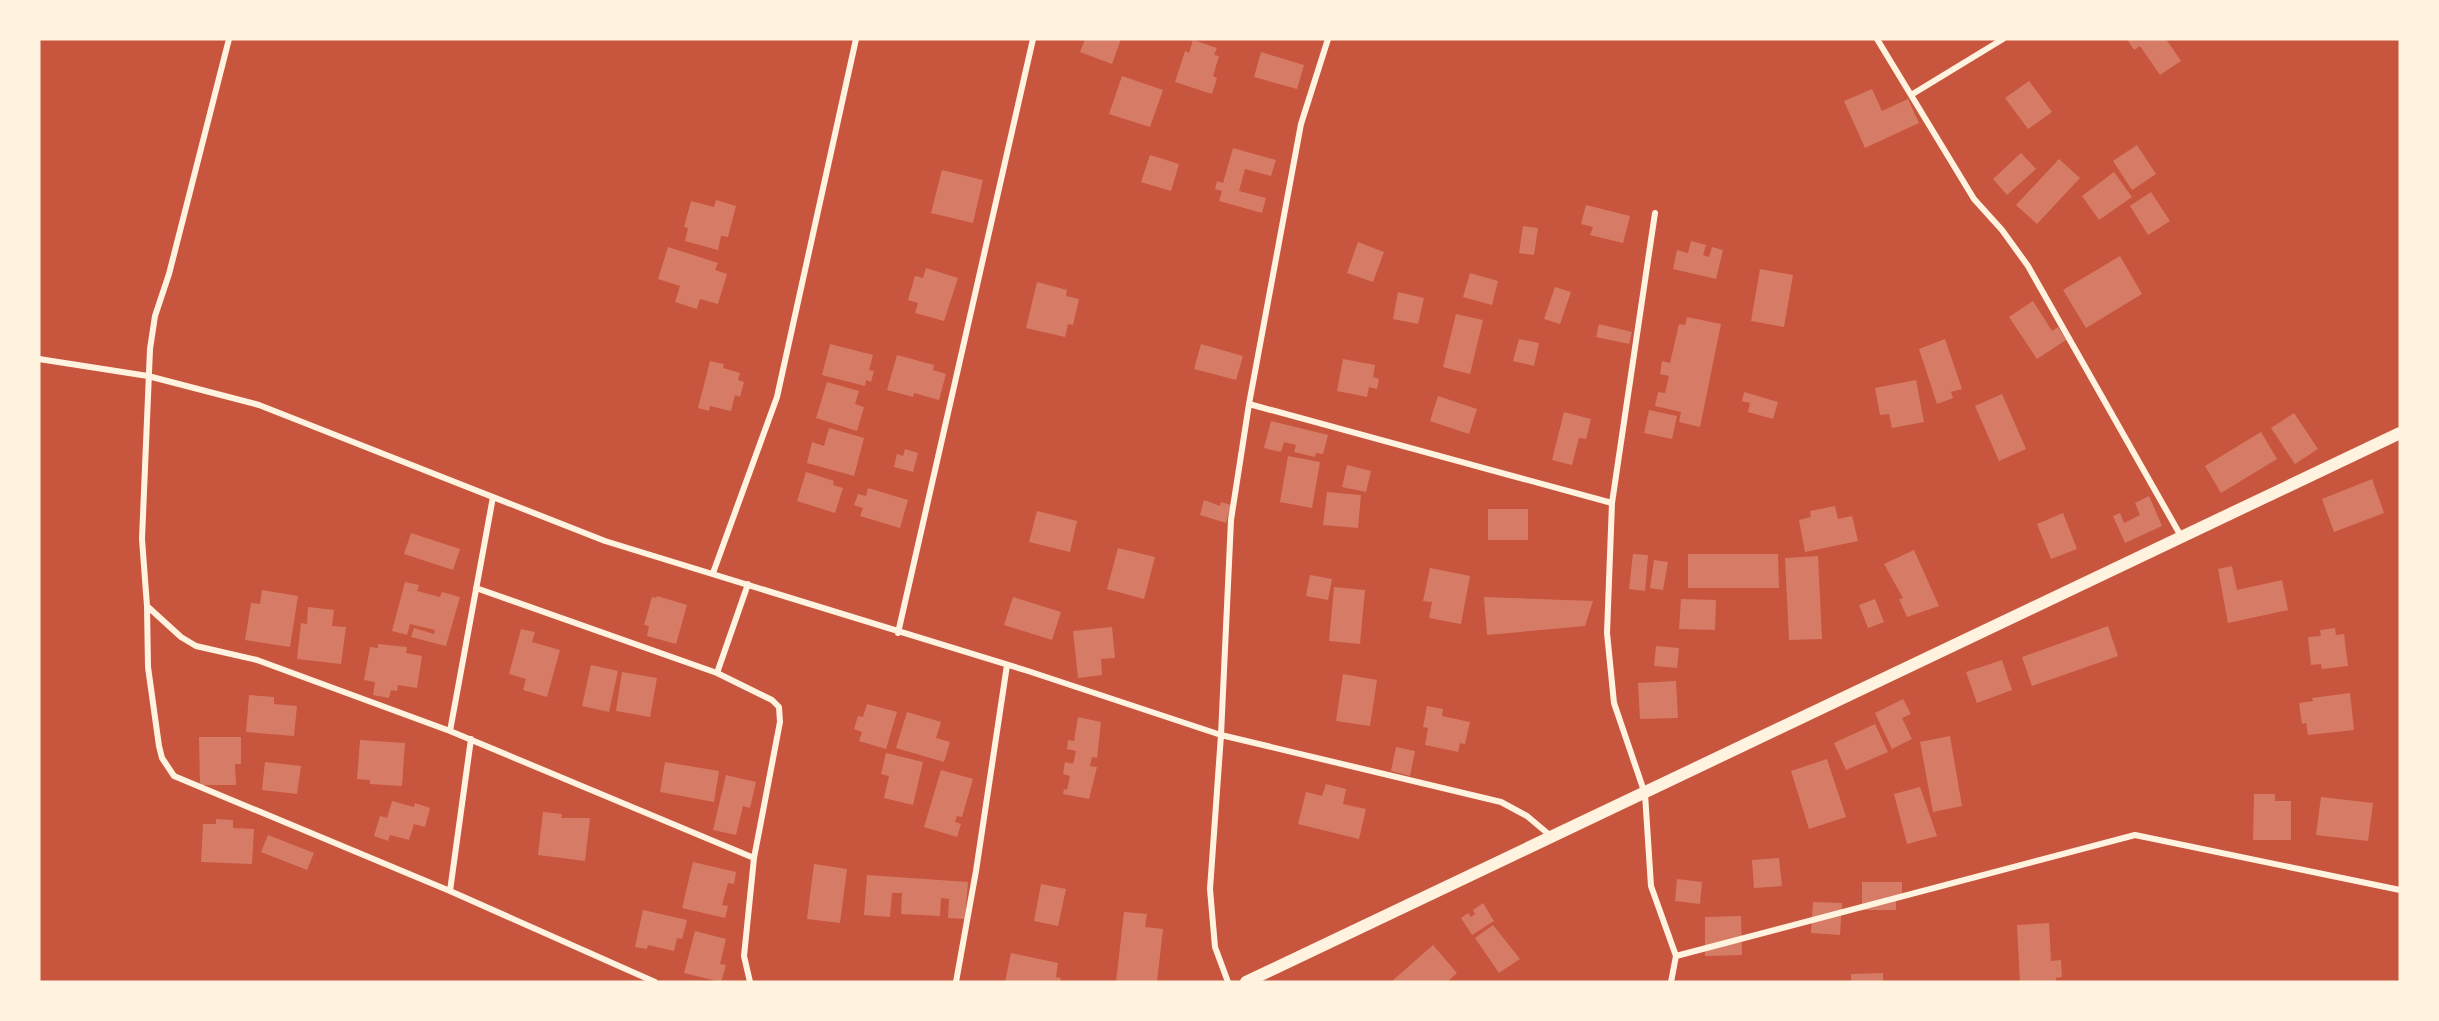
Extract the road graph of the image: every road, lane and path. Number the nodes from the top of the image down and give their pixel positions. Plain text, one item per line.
1 (229, 39) edge
2 (856, 39) edge
3 (1033, 39) edge
4 (1328, 39) edge
5 (1877, 39) edge
6 (2003, 39) edge
7 (1911, 95) junction
8 (1655, 213) dead end
9 (39, 359) edge
10 (148, 376) junction
11 (1249, 404) junction
12 (2400, 434) edge
13 (493, 497) junction
14 (1612, 503) junction
15 (2182, 539) junction
16 (713, 573) junction
17 (748, 584) junction
18 (476, 588) junction
19 (147, 606) junction
20 (898, 633) junction
21 (1007, 665) junction
22 (717, 673) junction
23 (450, 731) junction
24 (1221, 735) junction
25 (471, 739) junction
26 (1645, 794) junction
27 (1552, 837) junction
28 (754, 858) junction
29 (2400, 890) edge
30 (450, 891) junction
31 (1676, 956) junction
32 (1262, 979) edge
33 (655, 982) edge
34 (750, 982) edge
35 (956, 982) edge
36 (1228, 982) edge
37 (1246, 982) edge
38 (1671, 982) edge

1 - 10 street
2 - 16 street
3 - 20 street
4 - 11 street
5 - 7 street
6 - 7 street
7 - 15 street
8 - 14 street
9 - 10 street
10 - 13 street
10 - 19 street
11 - 14 street
11 - 24 street
12 - 15 main road
13 - 16 street
13 - 18 street
14 - 26 street
15 - 26 main road
16 - 17 street
17 - 20 street
17 - 22 street
18 - 22 street
18 - 23 street
19 - 23 street
19 - 30 street
20 - 21 street
21 - 24 street
21 - 35 street
22 - 28 street
23 - 25 street
24 - 27 street
24 - 36 street
25 - 28 street
25 - 30 street
26 - 27 main road
26 - 31 street
27 - 32 main road
28 - 34 street
29 - 31 street
30 - 33 street
31 - 38 street
32 - 37 main road

